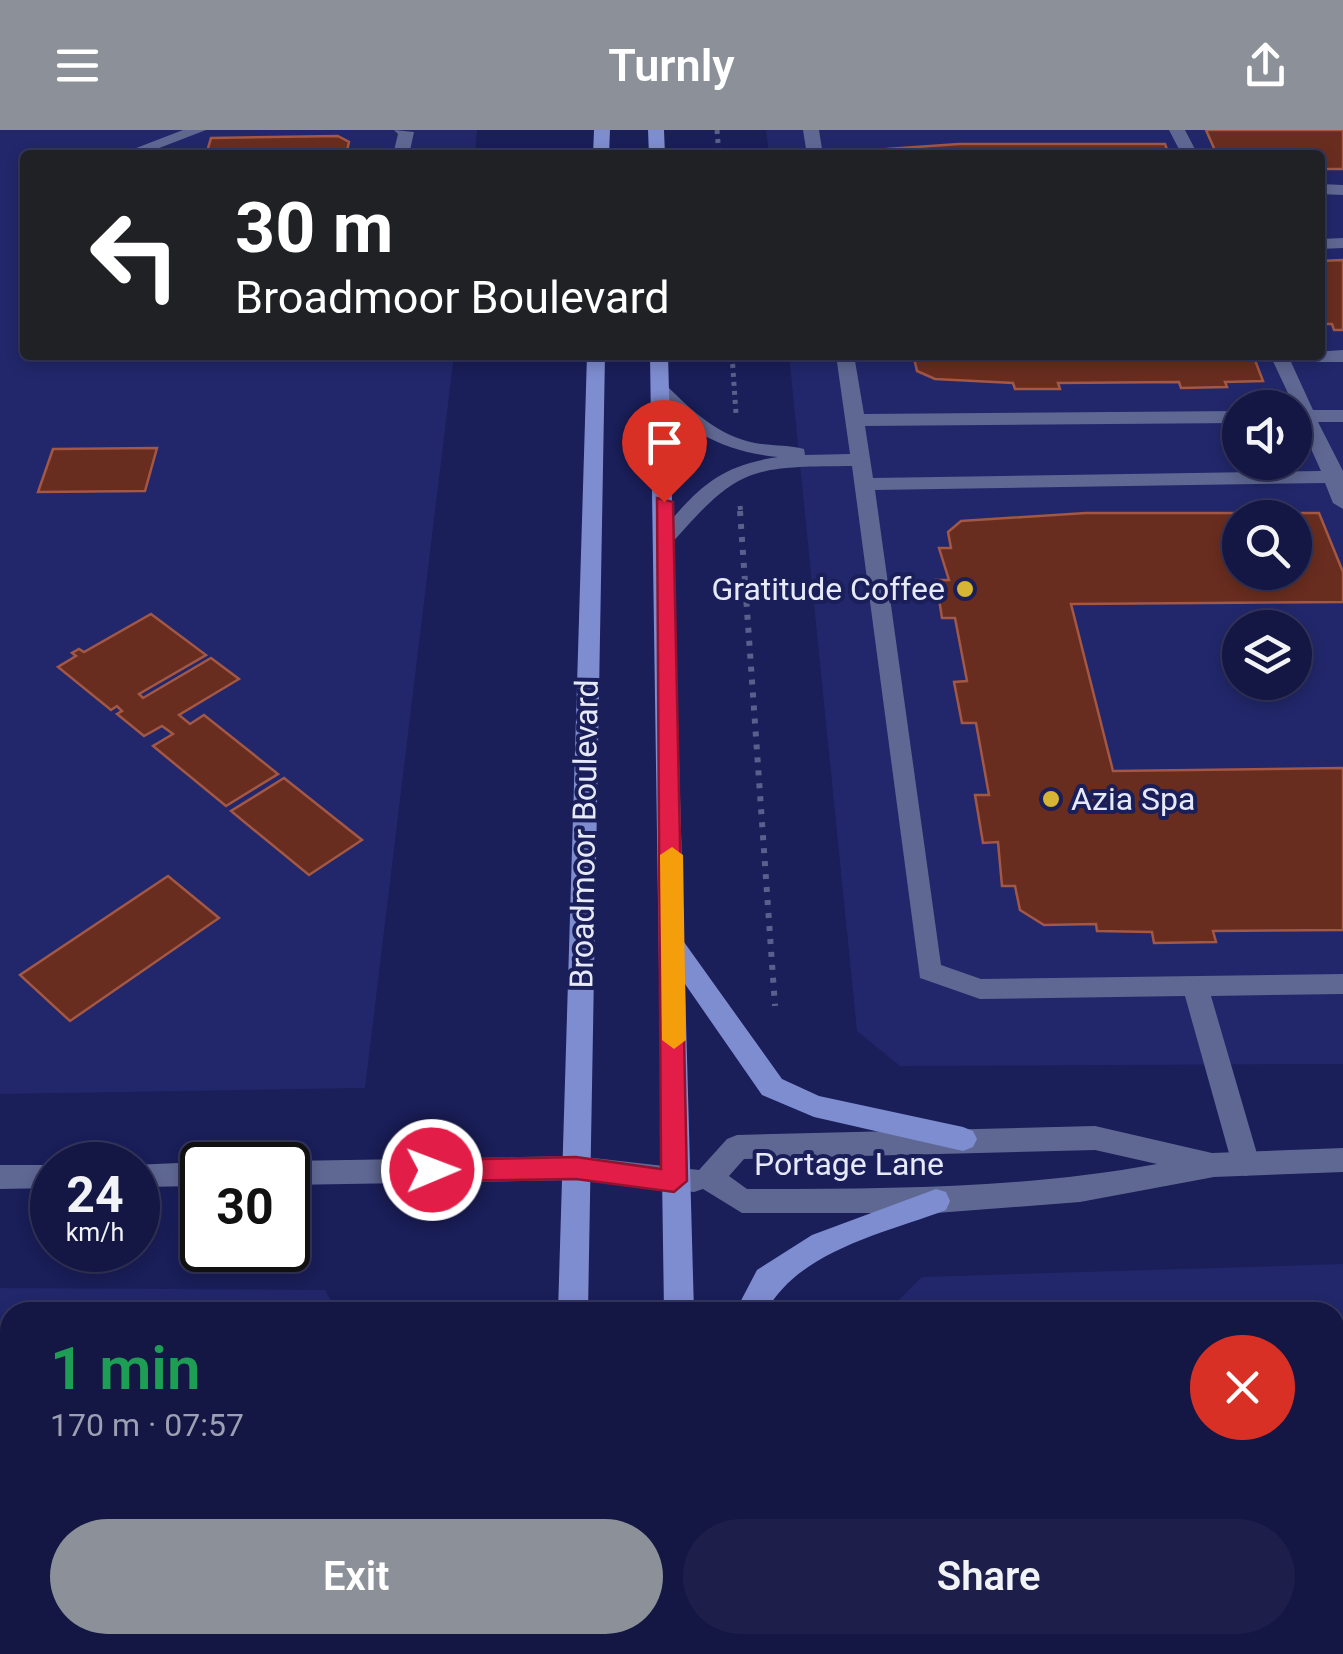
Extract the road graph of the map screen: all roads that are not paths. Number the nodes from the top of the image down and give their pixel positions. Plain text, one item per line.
1 (198, 130) edge
2 (140, 150) edge
3 (596, 360) edge
4 (659, 360) edge
5 (846, 360) edge
6 (1281, 360) edge
7 (660, 390) junction
8 (1292, 390) edge
9 (1312, 416) edge
10 (1343, 416) edge
11 (1222, 417) edge
12 (854, 420) junction
13 (1312, 434) edge
14 (820, 461) junction
15 (862, 472) junction
16 (1338, 477) edge
17 (1343, 504) edge
18 (666, 540) junction
19 (674, 948) junction
20 (1343, 984) edge
21 (1195, 985) junction
22 (964, 1139) junction
23 (1343, 1160) edge
24 (1246, 1164) junction
25 (1214, 1165) junction
26 (576, 1168) junction
27 (310, 1173) edge
28 (30, 1176) edge
29 (0, 1177) edge
30 (709, 1178) junction
31 (674, 1181) junction
32 (936, 1201) junction
33 (573, 1302) edge
34 (679, 1302) edge
35 (755, 1302) edge

1 - 2 street
3 - 26 main road, Broadmoor Boulevard
4 - 7 main road
5 - 12 street
6 - 8 street
7 - 14 street
7 - 18 main road
9 - 10 street
11 - 12 street
12 - 15 street
13 - 16 street
14 - 15 street
14 - 18 street
15 - 16 street
15 - 21 street
16 - 17 street
18 - 19 main road
19 - 22 main road
19 - 31 main road
20 - 21 street
21 - 24 street
22 - 25 street, Portage Lane
22 - 30 street, Portage Lane
23 - 24 street, Portage Lane
24 - 25 street, Portage Lane
25 - 32 street, Portage Lane
26 - 27 street
26 - 31 street
26 - 33 main road, Broadmoor Boulevard
28 - 29 street
30 - 31 street
30 - 32 street, Portage Lane
31 - 34 main road
32 - 35 main road

